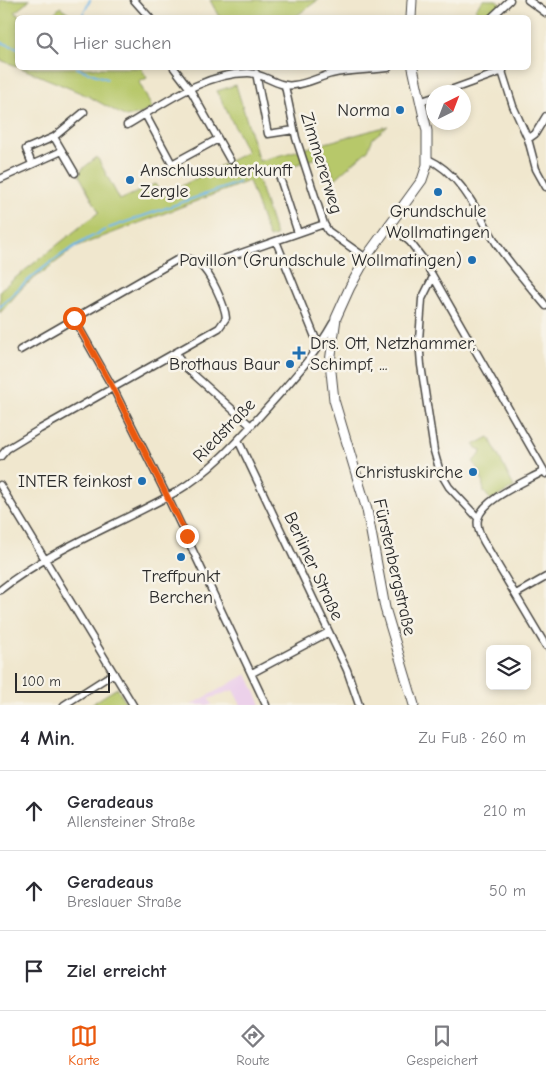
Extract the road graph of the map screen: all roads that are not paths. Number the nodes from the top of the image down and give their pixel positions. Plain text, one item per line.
1 (134, 0) edge
2 (412, 0) edge
3 (510, 0) edge
4 (528, 0) edge
5 (546, 14) edge
6 (147, 15) edge
7 (411, 15) edge
8 (494, 15) edge
9 (176, 70) edge
10 (369, 70) edge
11 (414, 70) edge
12 (500, 70) edge
13 (502, 70) edge
14 (256, 74) junction
15 (462, 85) edge
16 (286, 86) junction
17 (190, 89) junction
18 (426, 100) edge
19 (422, 101) junction
20 (84, 112) dead end
21 (145, 114) junction
22 (546, 116) edge
23 (127, 125) dead end
24 (294, 130) junction
25 (54, 137) junction
26 (218, 139) junction
27 (528, 139) junction
28 (62, 151) junction
29 (428, 159) junction
30 (230, 160) dead end
31 (32, 164) junction
32 (278, 172) dead end
33 (76, 173) dead end
34 (0, 179) edge
35 (546, 187) edge
36 (324, 224) junction
37 (389, 224) junction
38 (298, 233) junction
39 (276, 241) junction
40 (366, 258) junction
41 (221, 260) dead end
42 (433, 277) junction
43 (546, 306) edge
44 (74, 318) junction
45 (336, 318) junction
46 (319, 347) junction
47 (20, 350) dead end
48 (176, 352) junction
49 (113, 388) junction
50 (251, 426) junction
51 (238, 440) junction
52 (0, 457) edge
53 (545, 472) edge
54 (0, 485) edge
55 (167, 496) junction
56 (478, 518) junction
57 (43, 560) junction
58 (546, 577) edge
59 (0, 590) edge
60 (516, 594) junction
61 (329, 632) junction
62 (546, 646) edge
63 (114, 673) junction
64 (252, 673) junction
65 (64, 705) edge
66 (133, 705) edge
67 (266, 705) edge
68 (359, 705) edge
69 (414, 705) edge

1 - 6 street
2 - 7 main road
3 - 8 street
4 - 5 street
9 - 17 street
10 - 16 street
11 - 19 main road
12 - 15 street
13 - 27 street
14 - 16 street
14 - 17 street
14 - 24 street
16 - 24 street, Zimmererweg
17 - 21 street
17 - 26 street
18 - 19 street
19 - 29 main road
20 - 25 street
21 - 23 street
21 - 26 street
22 - 27 street
24 - 36 street, Zimmererweg
25 - 28 street
25 - 31 street
26 - 30 street
27 - 35 street
28 - 31 street
28 - 33 street
29 - 37 main road, Fürstenbergstraße
29 - 43 street
31 - 34 street
32 - 38 street
36 - 38 street
36 - 40 street, Zimmererweg
37 - 40 main road, Fürstenbergstraße
37 - 42 street
38 - 39 street
39 - 41 street
39 - 46 street
40 - 45 main road, Fürstenbergstraße
42 - 53 street
42 - 56 street
44 - 47 street
44 - 48 street
44 - 49 street
45 - 46 street, Riedstraße
45 - 69 main road, Fürstenbergstraße
46 - 50 street, Riedstraße
48 - 49 street
48 - 50 street
49 - 52 street
49 - 55 street
50 - 51 street, Riedstraße
51 - 55 street, Riedstraße
51 - 61 street, Berliner Straße
53 - 56 street
54 - 57 street
55 - 57 street, Riedstraße
55 - 64 street
56 - 60 street
57 - 59 street, Riedstraße
57 - 63 street
58 - 60 street
60 - 62 street
61 - 64 street
61 - 68 street, Berliner Straße
63 - 65 street
63 - 66 street
64 - 67 street

